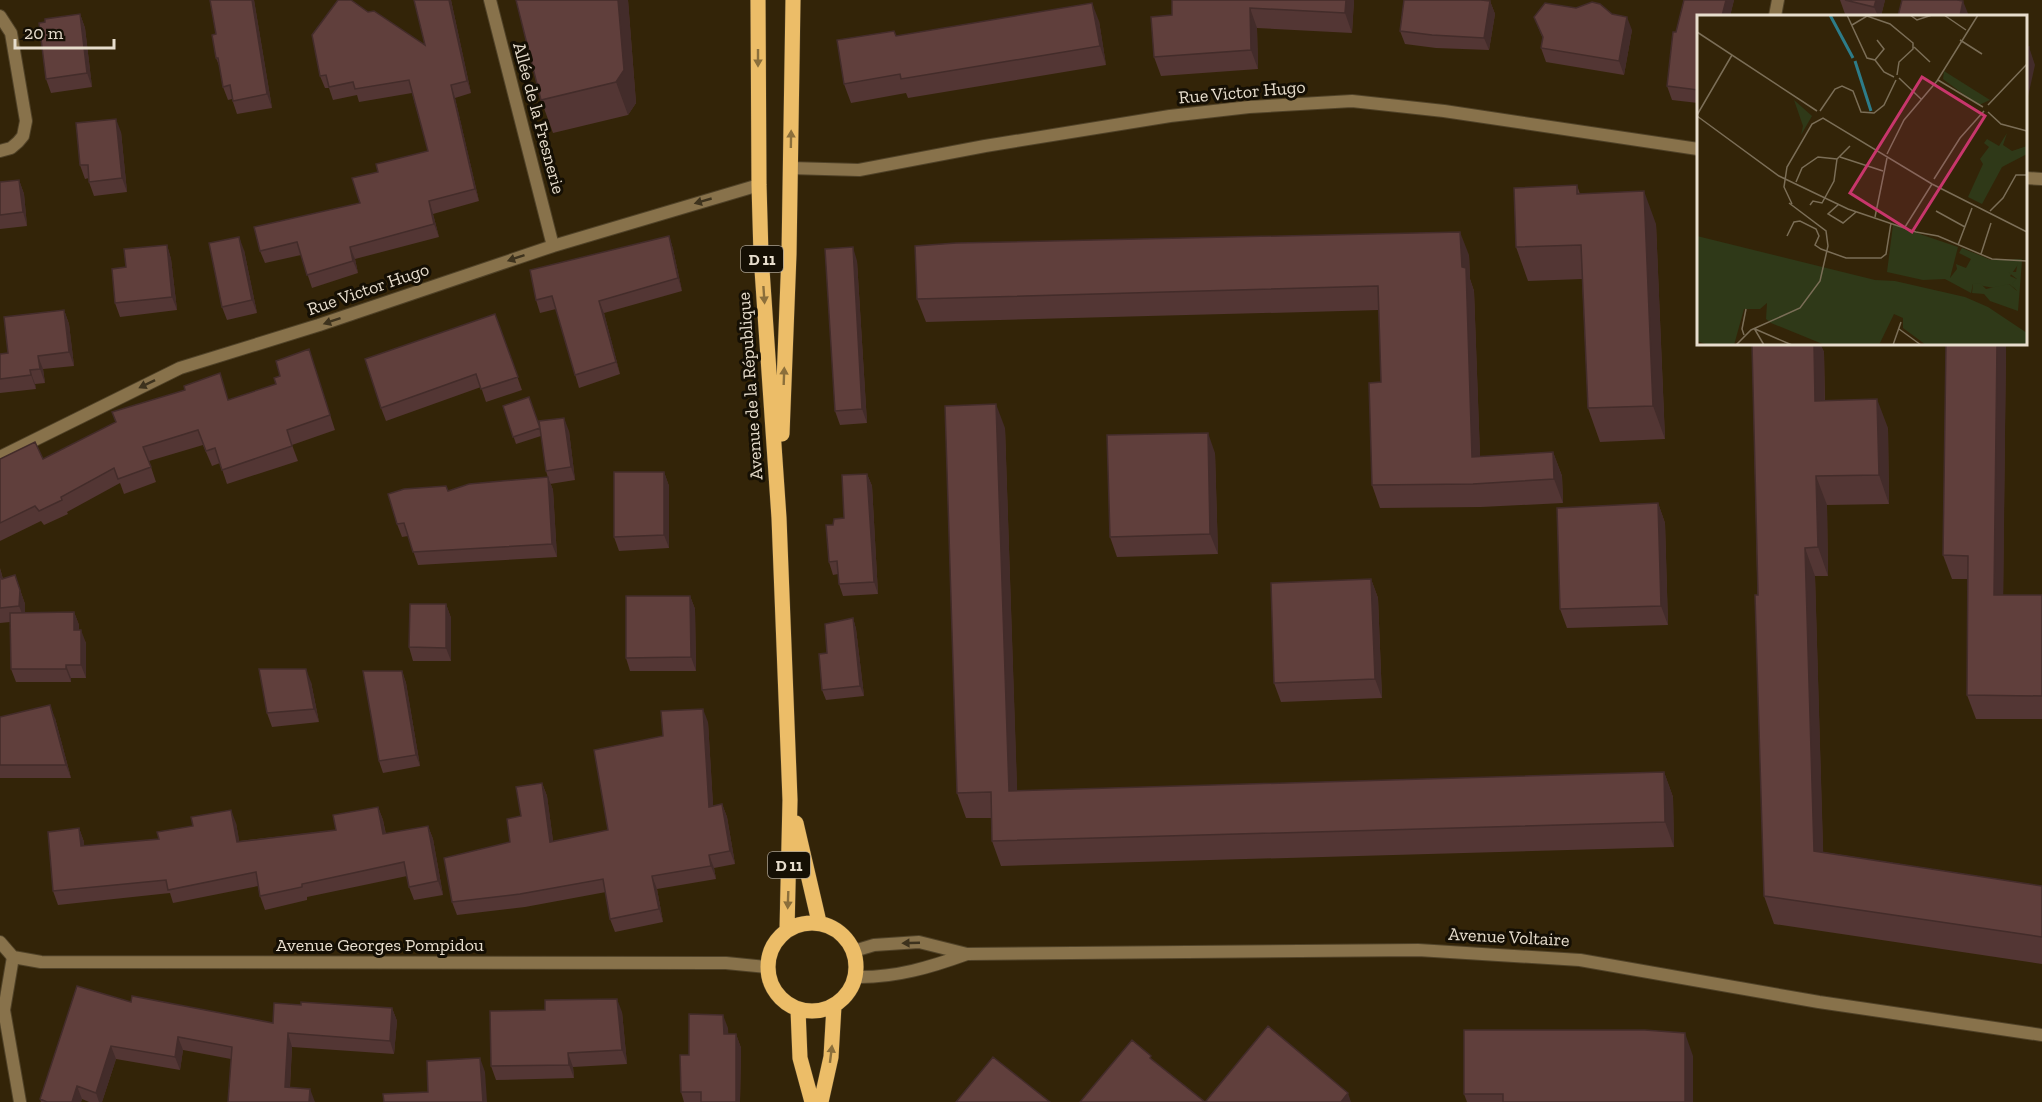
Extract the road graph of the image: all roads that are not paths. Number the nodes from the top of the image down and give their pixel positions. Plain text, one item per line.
1 (490, 0) edge
2 (758, 0) edge
3 (794, 0) edge
4 (1778, 0) edge
5 (1775, 15) edge
6 (0, 16) edge
7 (1697, 149) edge
8 (0, 151) edge
9 (790, 168) junction
10 (2027, 178) edge
11 (2042, 179) edge
12 (759, 185) junction
13 (553, 246) junction
14 (0, 457) edge
15 (779, 518) junction
16 (790, 800) junction
17 (819, 922) junction
18 (787, 930) junction
19 (0, 942) edge
20 (854, 951) junction
21 (967, 954) junction
22 (13, 957) junction
23 (767, 966) junction
24 (856, 977) junction
25 (834, 1006) junction
26 (798, 1010) junction
27 (2042, 1035) edge
28 (20, 1102) edge
29 (812, 1102) edge
30 (821, 1102) edge

1 - 13 street, Allée de la Fresnerie
2 -> 12 main road, Avenue de la République / D 11
9 -> 3 main road, Avenue de la République / D 11
4 - 5 street
6 - 8 street
7 - 9 street, Rue Victor Hugo
15 -> 9 main road, Avenue de la République / D 11
10 - 11 street
12 -> 13 street, Rue Victor Hugo
12 -> 15 main road, Avenue de la République / D 11
13 -> 14 street, Rue Victor Hugo
15 - 16 main road, Avenue de la République / D 11
16 - 17 main road, Avenue de la République / D 11
16 -> 18 main road, Avenue de la République / D 11
17 - 18 main road
17 - 20 main road
18 - 23 main road
19 - 22 street
21 -> 20 street, Avenue Voltaire
20 - 24 main road
21 - 24 street, Avenue Voltaire
21 - 27 street, Avenue Voltaire
22 - 23 street, Avenue Georges Pompidou
22 - 28 street
23 - 26 main road
24 - 25 main road
25 - 26 main road
30 -> 25 main road
26 - 29 main road

